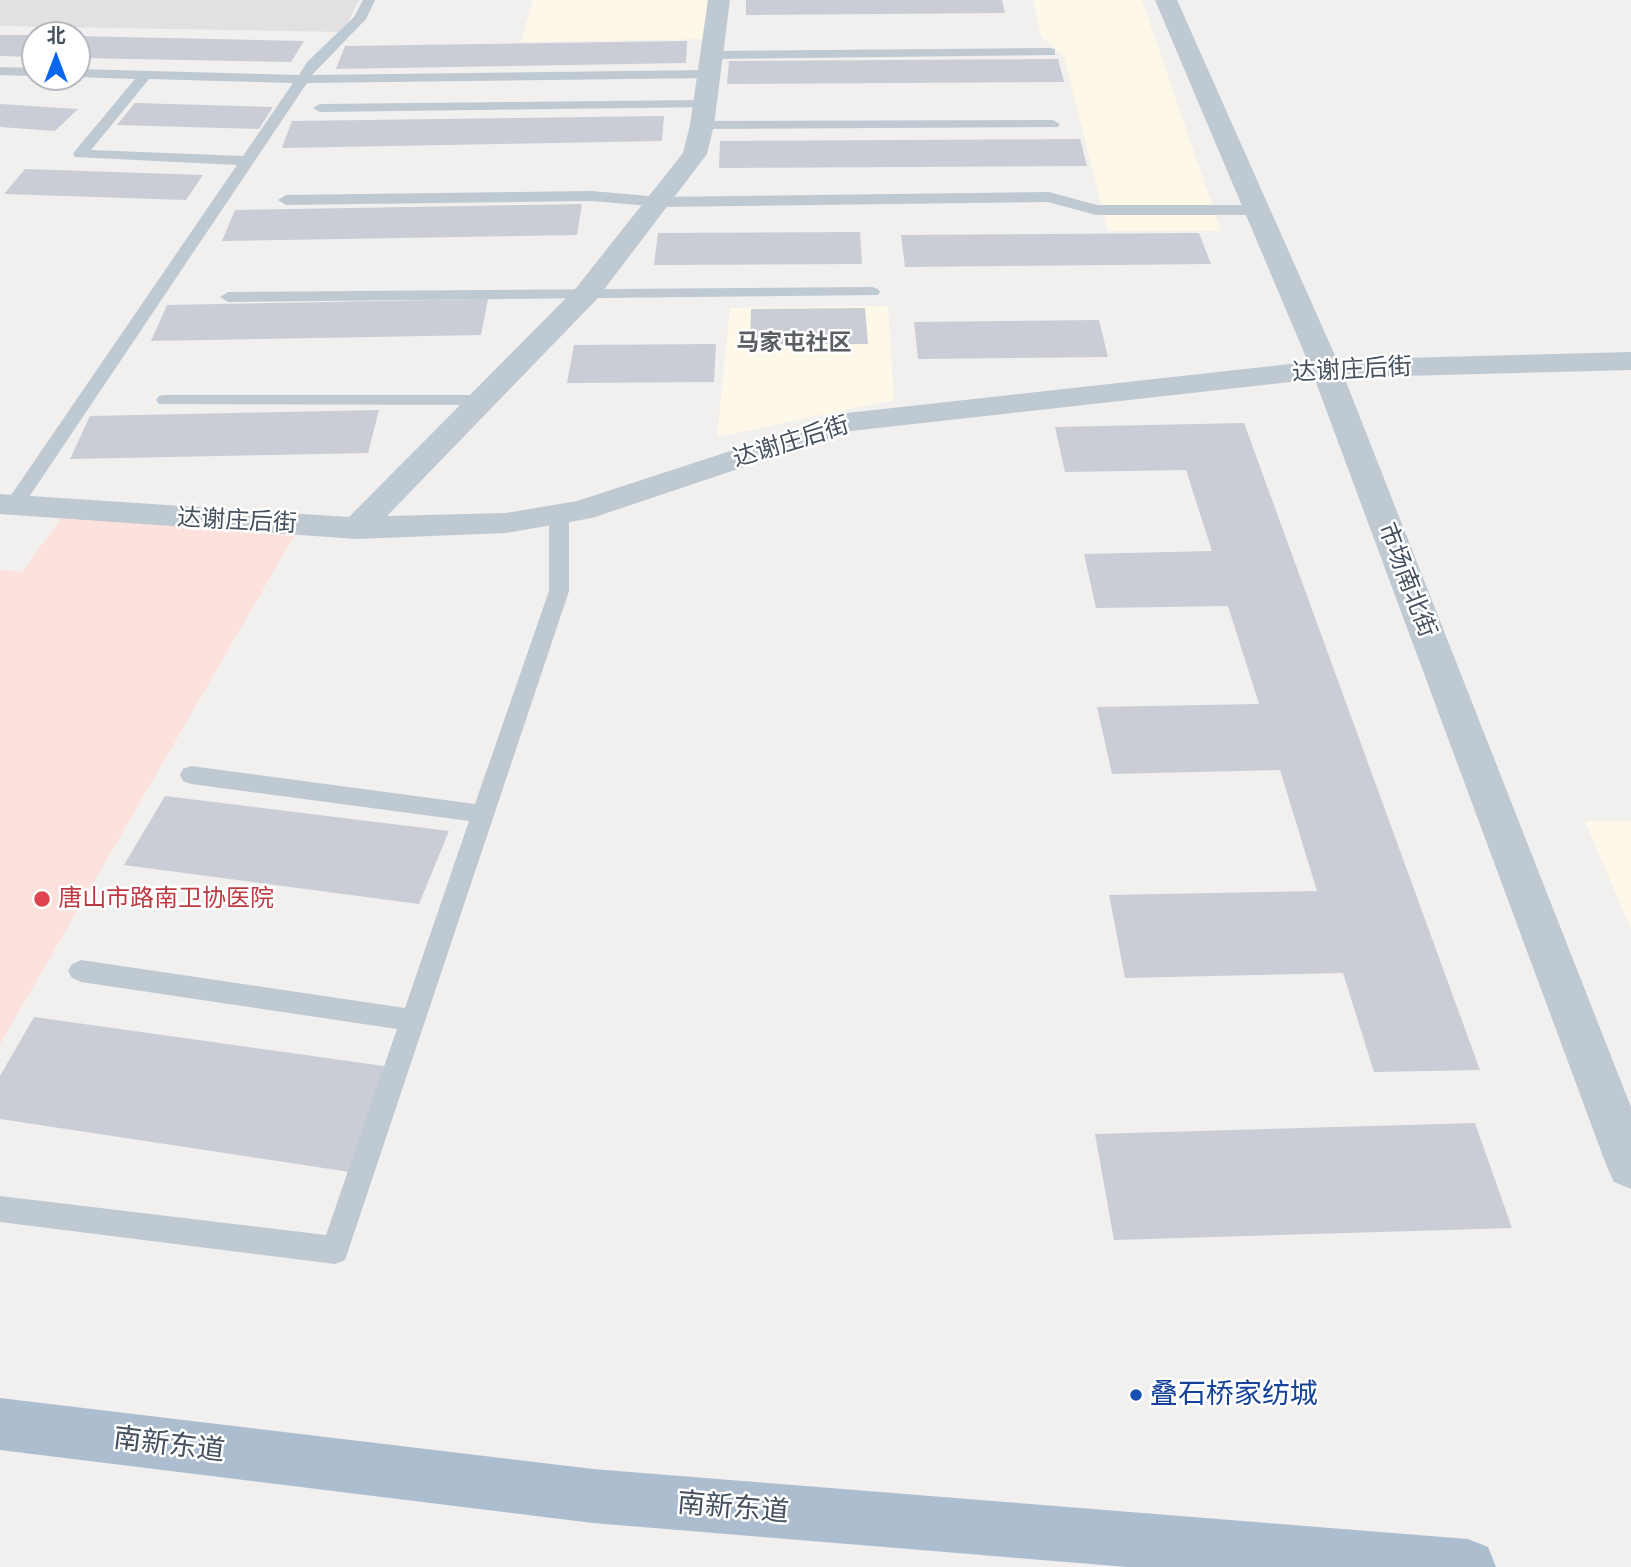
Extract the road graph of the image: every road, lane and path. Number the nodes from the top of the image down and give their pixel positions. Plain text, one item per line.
1 (369, 0) edge
2 (719, 0) edge
3 (1166, 0) edge
4 (1050, 52) dead end
5 (711, 64) junction
6 (0, 71) edge
7 (21, 72) edge
8 (91, 73) edge
9 (145, 75) junction
10 (303, 79) junction
11 (320, 108) dead end
12 (703, 114) junction
13 (1053, 124) dead end
14 (247, 161) junction
15 (286, 200) dead end
16 (660, 202) junction
17 (1257, 210) junction
18 (872, 292) dead end
19 (586, 294) junction
20 (228, 297) dead end
21 (1631, 361) edge
22 (1326, 369) junction
23 (165, 400) dead end
24 (480, 400) junction
25 (7, 505) edge
26 (559, 514) junction
27 (357, 528) junction
28 (191, 775) dead end
29 (483, 814) junction
30 (81, 971) dead end
31 (413, 1020) junction
32 (1631, 1167) edge
33 (0, 1209) edge
34 (0, 1424) edge
35 (1468, 1567) edge

1 - 10 lane
2 - 5 street
3 - 17 street, 市场南北街
4 - 5 lane
5 - 10 lane
5 - 12 street
6 - 7 lane
8 - 9 lane
9 - 10 lane
9 - 14 lane
10 - 14 lane
11 - 12 lane
12 - 13 lane
12 - 16 street
14 - 25 lane
15 - 16 lane
16 - 17 lane
16 - 19 street
17 - 22 street, 市场南北街
18 - 19 lane
19 - 20 lane
19 - 24 street
21 - 22 street, 达谢庄后街
22 - 26 street, 达谢庄后街
22 - 32 street, 市场南北街
23 - 24 lane
24 - 27 street
25 - 27 street, 达谢庄后街
26 - 27 street, 达谢庄后街
26 - 29 lane
28 - 29 lane
29 - 31 lane
30 - 31 lane
31 - 33 lane
34 - 35 main road, 南新东道

